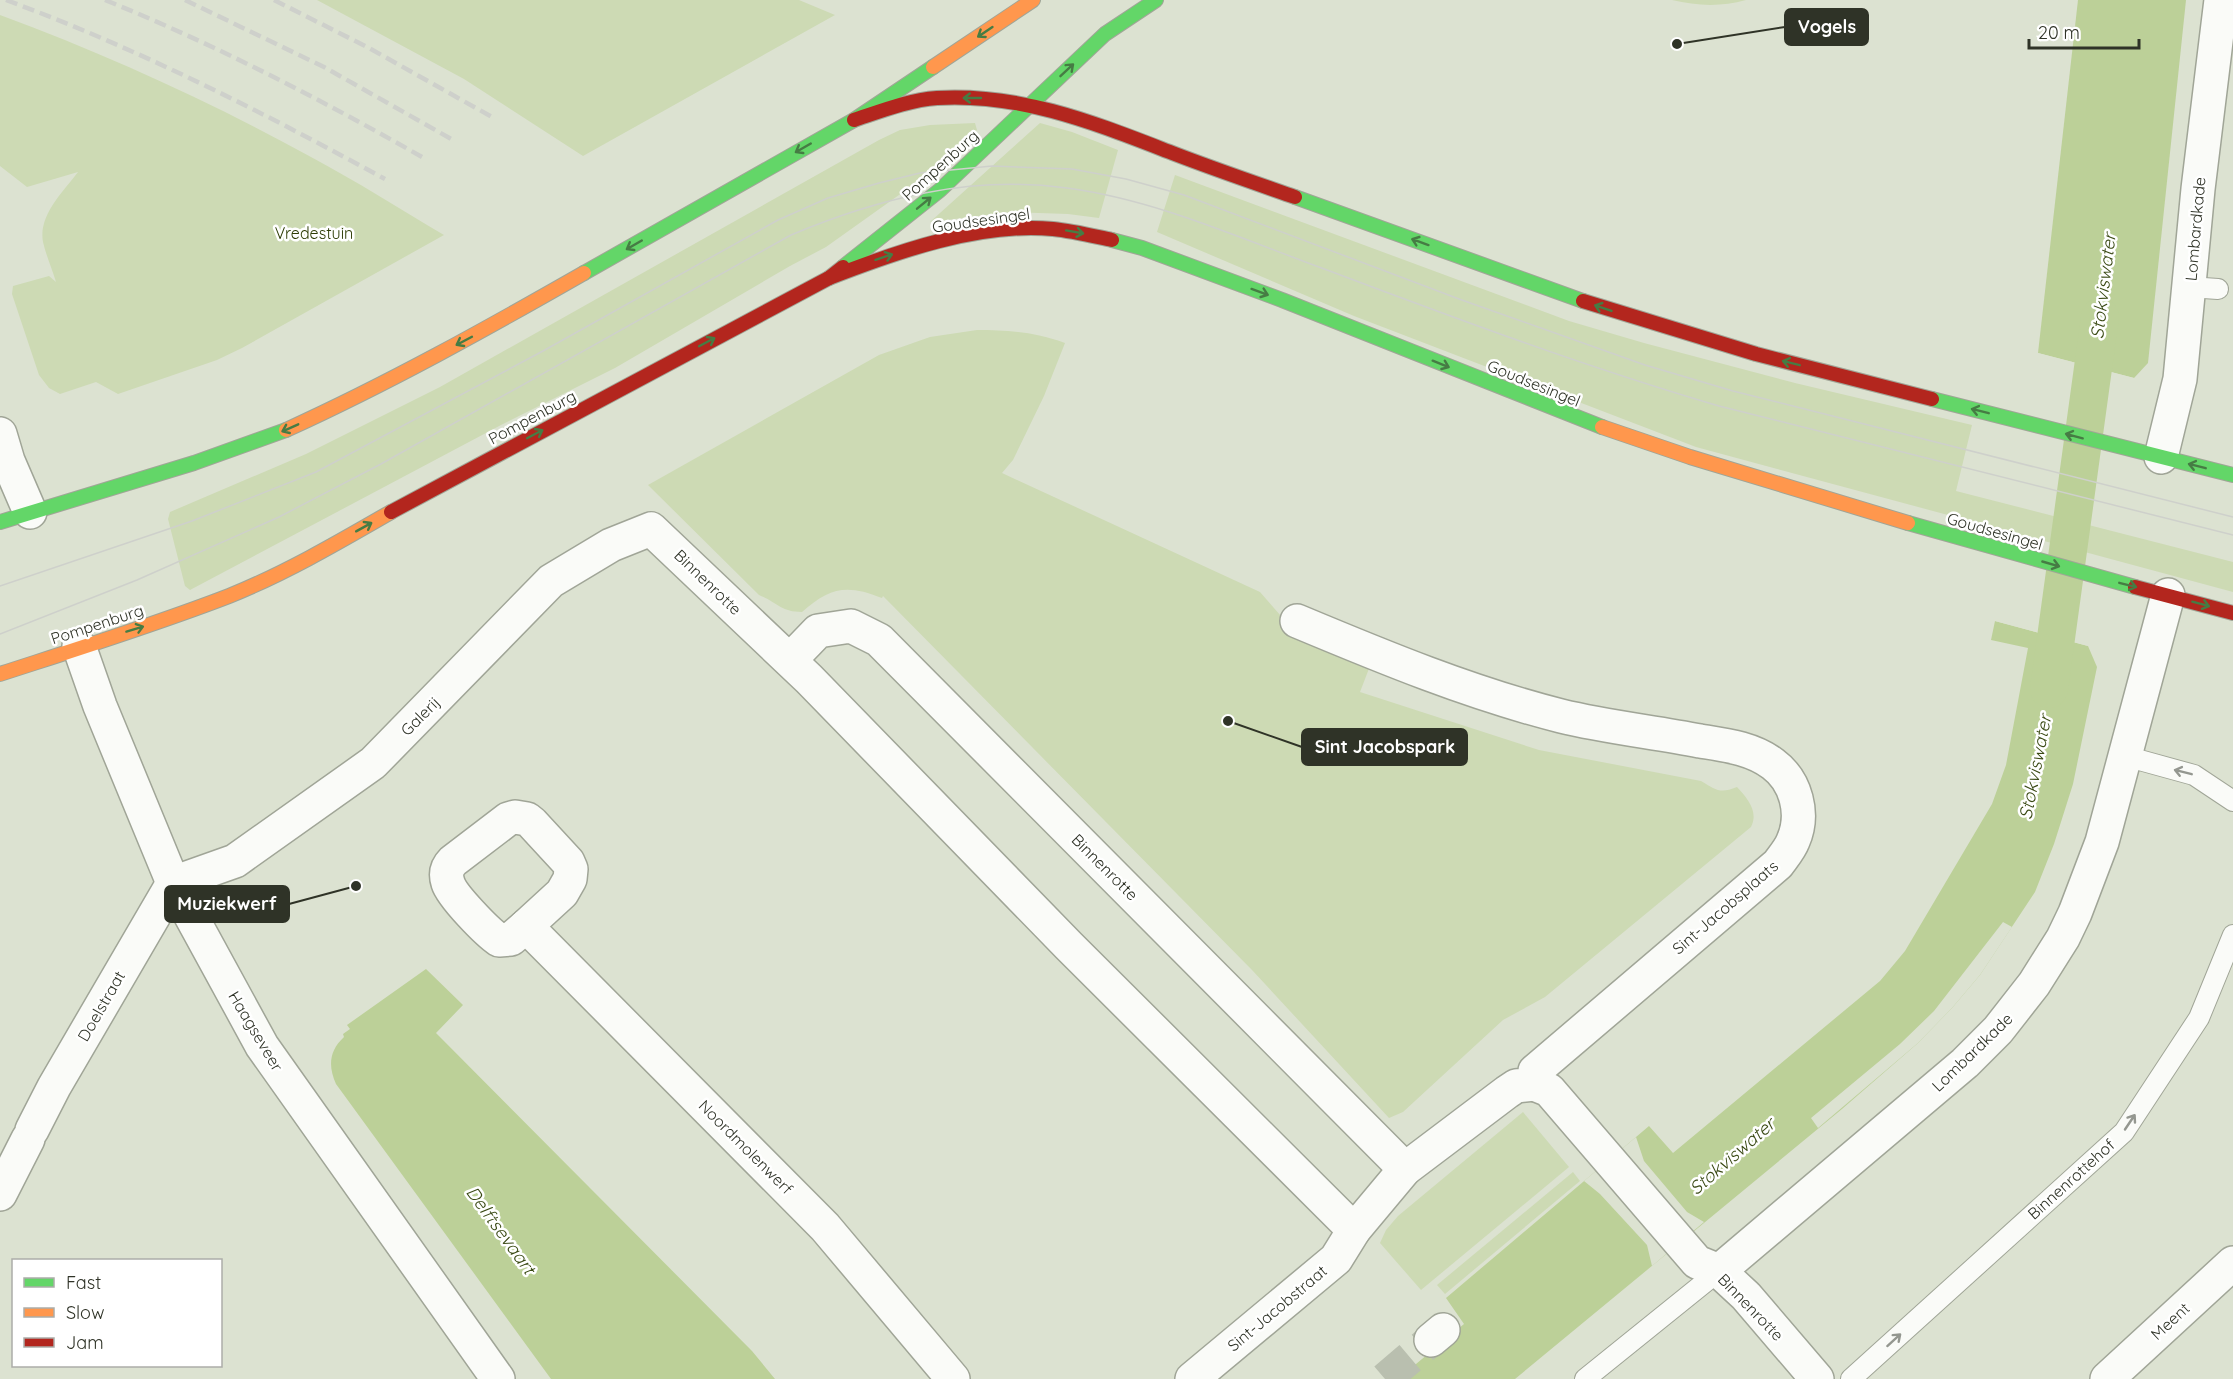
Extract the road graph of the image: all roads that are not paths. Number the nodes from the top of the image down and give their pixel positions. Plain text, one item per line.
1 (1033, 0) edge
2 (1156, 0) edge
3 (2221, 0) edge
4 (1030, 104) junction
5 (854, 120) junction
6 (829, 278) junction
7 (0, 434) edge
8 (2161, 457) junction
9 (2233, 475) edge
10 (15, 517) edge
11 (651, 529) joint
12 (2168, 595) junction
13 (2233, 613) edge
14 (1297, 621) dead end
15 (79, 646) junction
16 (790, 660) junction
17 (0, 674) edge
18 (2125, 756) junction
19 (2233, 801) edge
20 (173, 883) junction
21 (526, 926) dead end
22 (2233, 935) edge
23 (1534, 1084) junction
24 (1405, 1169) junction
25 (0, 1194) edge
26 (1354, 1230) junction
27 (2233, 1263) edge
28 (1719, 1272) junction
29 (498, 1379) edge
30 (953, 1379) edge
31 (1192, 1379) edge
32 (1586, 1379) edge
33 (1817, 1379) edge
34 (1851, 1379) edge
35 (2107, 1379) edge

1 -> 5 main road
4 -> 2 main road, Pompenburg
3 - 8 street, Lombardkade
4 -> 5 main road
6 -> 4 main road, Pompenburg
8 -> 4 main road
5 -> 10 main road
6 -> 12 main road, Goudsesingel
15 -> 6 main road, Pompenburg
7 - 10 street
9 -> 8 main road
11 - 16 street, Binnenrotte
11 - 20 street, Galerij
12 -> 13 main road, Goudsesingel
12 - 18 street, Lombardkade
14 - 23 street, Sint-Jacobsplaats
15 - 17 main road, Pompenburg
15 - 20 street, Haagseveer
16 - 24 street, Binnenrotte
16 - 26 street, Binnenrotte
19 -> 18 lane
18 - 28 street, Lombardkade
20 - 25 street, Doelstraat
20 - 29 street, Haagseveer
21 - 30 street, Noordmolenwerf
34 -> 22 lane, Binnenrottehof
23 - 24 street
23 - 28 street, Binnenrotte
24 - 26 street
26 - 31 street, Sint-Jacobstraat
27 - 35 street, Meent
28 - 32 lane, Lombardkade
28 - 33 street, Binnenrotte

